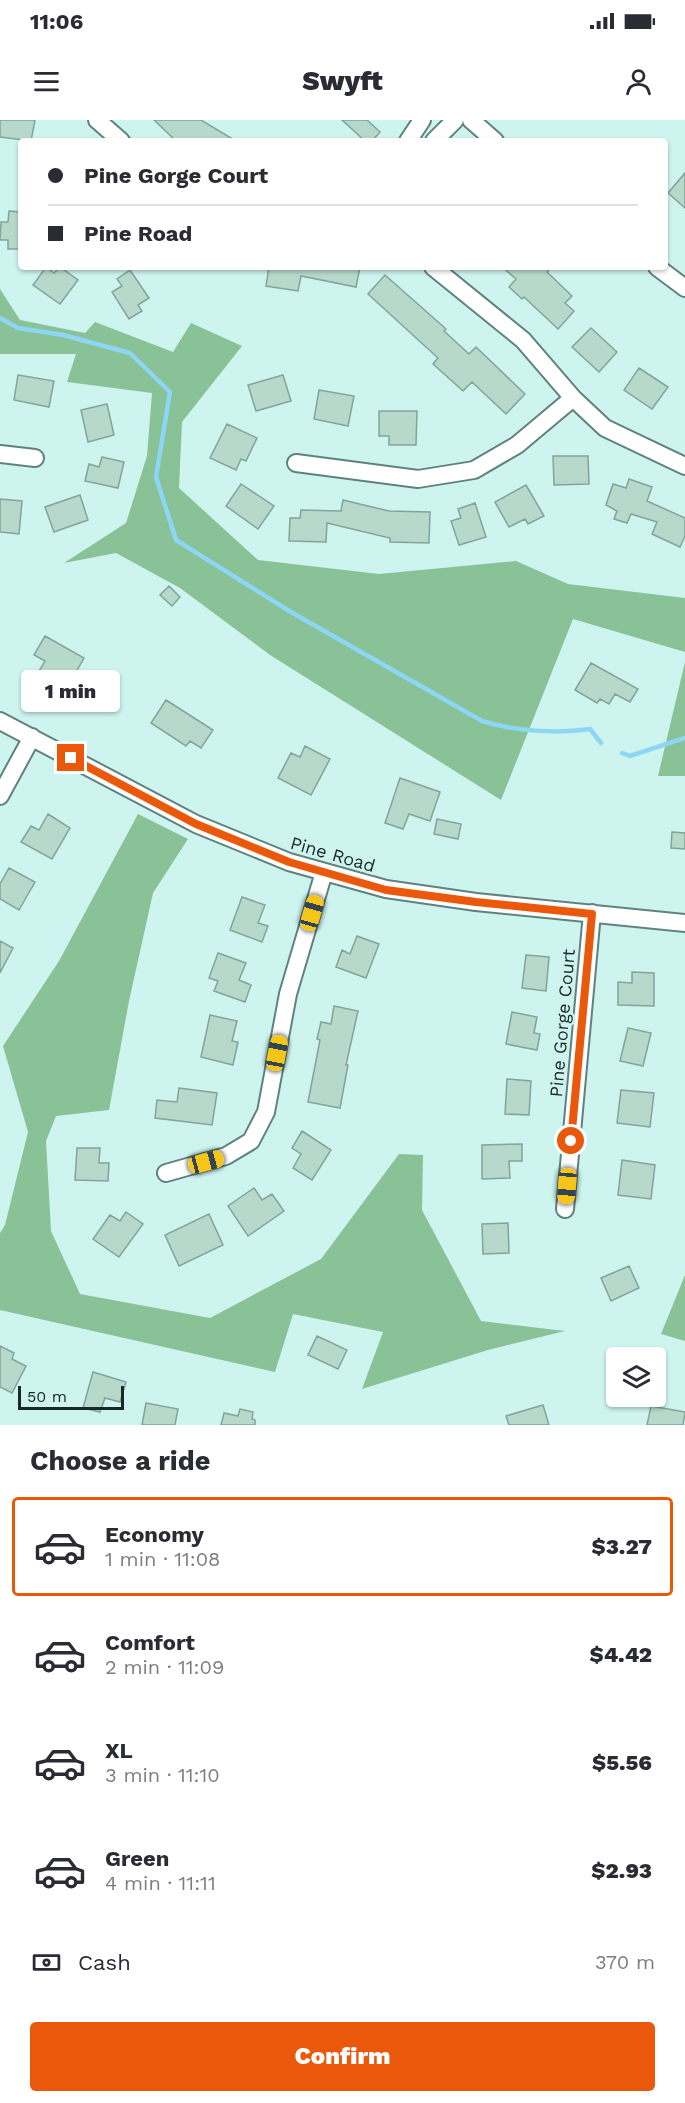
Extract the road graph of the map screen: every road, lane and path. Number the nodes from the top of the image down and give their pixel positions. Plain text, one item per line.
1 (97, 120) edge
2 (422, 120) edge
3 (455, 120) edge
4 (471, 120) edge
5 (118, 138) edge
6 (410, 138) edge
7 (437, 138) edge
8 (492, 138) edge
9 (437, 270) edge
10 (661, 270) edge
11 (685, 288) edge
12 (573, 398) junction
13 (0, 454) edge
14 (35, 458) dead end
15 (296, 463) dead end
16 (685, 466) edge
17 (0, 721) edge
18 (32, 737) junction
19 (0, 796) edge
20 (324, 872) junction
21 (592, 914) junction
22 (685, 923) edge
23 (166, 1173) dead end
24 (565, 1209) dead end

1 - 5 street
2 - 6 street
3 - 7 street
4 - 8 street
9 - 12 street
10 - 11 street
12 - 15 street
12 - 16 street
13 - 14 street
17 - 18 street, Pine Road
18 - 19 street
18 - 20 street, Pine Road
20 - 21 street, Pine Road
20 - 23 street
21 - 22 street, Pine Road
21 - 24 street, Pine Gorge Court

